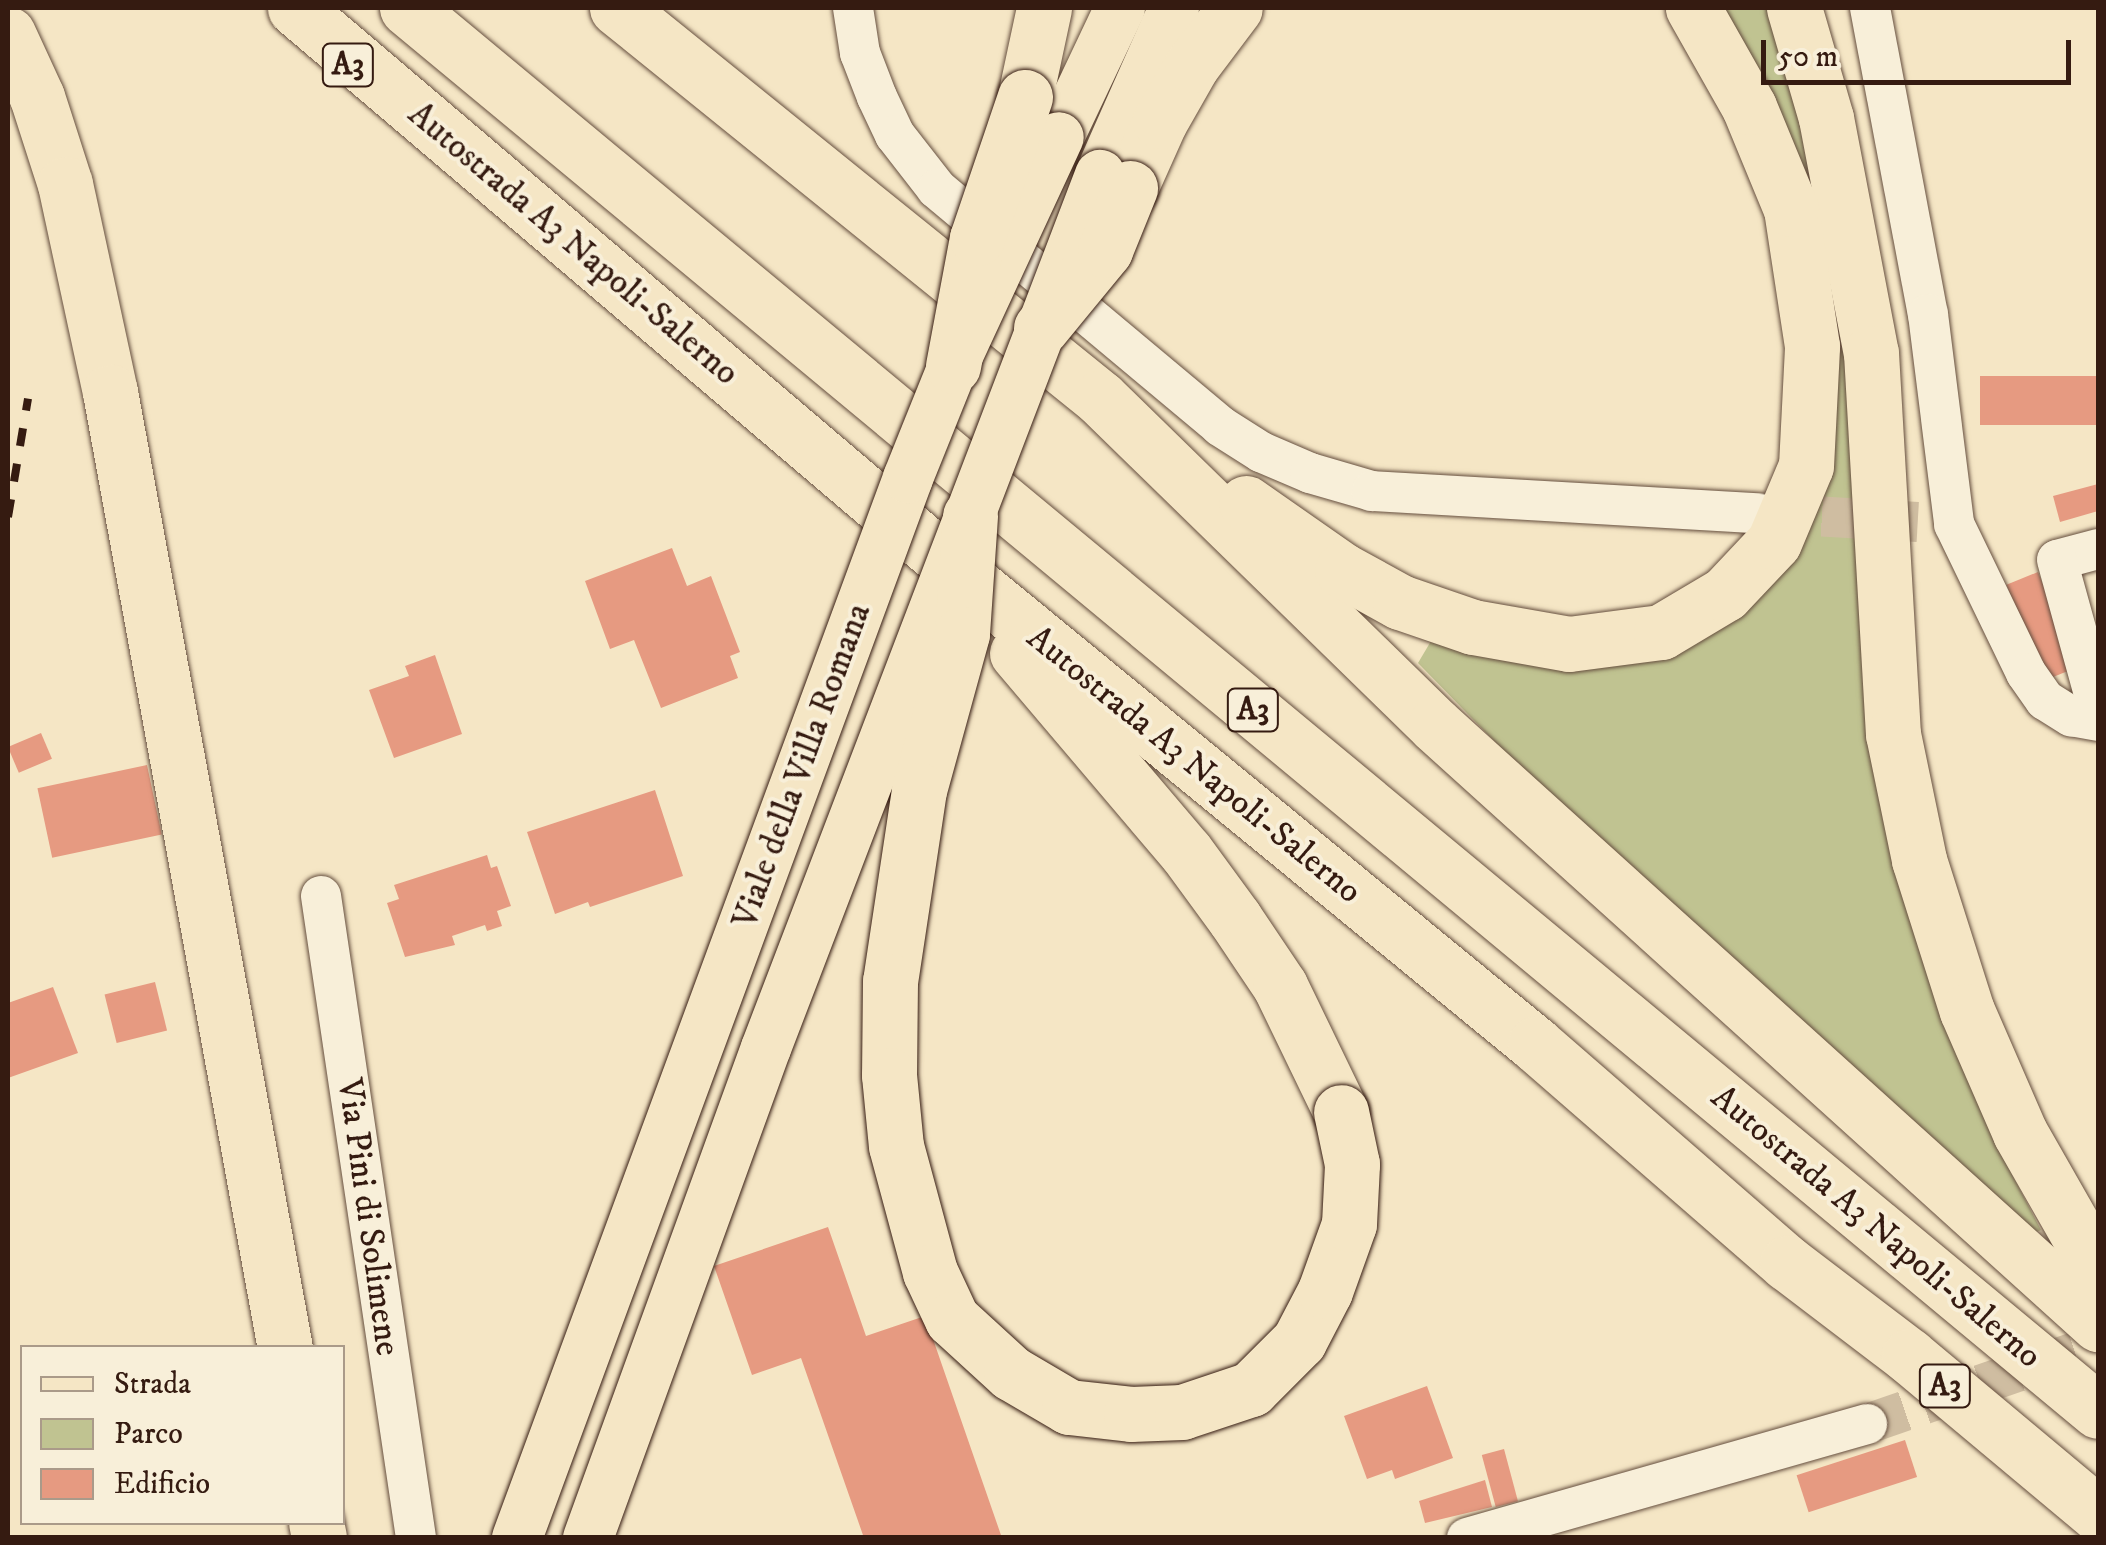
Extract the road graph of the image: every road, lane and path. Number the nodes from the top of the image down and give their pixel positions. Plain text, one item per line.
1 (268, 8) edge
2 (295, 8) edge
3 (407, 8) edge
4 (617, 8) edge
5 (669, 8) edge
6 (853, 8) edge
7 (1044, 8) edge
8 (1120, 8) edge
9 (1174, 8) edge
10 (1236, 8) edge
11 (1693, 8) edge
12 (1794, 8) edge
13 (1870, 8) edge
14 (8, 34) edge
15 (1042, 117) junction
16 (429, 122) junction
17 (764, 128) junction
18 (1115, 181) junction
19 (1042, 328) joint
20 (953, 366) joint
21 (1100, 398) junction
22 (1758, 512) tunnel mouth
23 (970, 516) junction
24 (925, 544) junction
25 (2098, 549) edge
26 (2098, 709) edge
27 (2098, 721) edge
28 (320, 896) dead end
29 (2098, 1270) edge
30 (2098, 1324) edge
31 (283, 1345) edge
32 (2098, 1412) edge
33 (1868, 1424) tunnel mouth
34 (2098, 1514) edge
35 (416, 1538) edge
36 (517, 1538) edge
37 (588, 1538) edge
38 (1467, 1538) edge

1 - 16 highway, A3
2 - 16 highway, Autostrada A3 Napoli-Salerno / A3
3 - 32 highway, Autostrada A3 Napoli-Salerno / A3
4 - 17 highway
5 - 17 highway
6 - 22 street
7 - 15 highway
8 - 15 main road
9 - 18 main road
10 - 18 highway
11 - 21 highway
12 - 29 highway
13 - 27 street
14 - 31 highway
15 - 20 highway, bridge
16 - 24 highway, Autostrada A3 Napoli-Salerno / A3
17 - 21 highway
18 - 19 highway, bridge
19 - 23 main road, Viale della Villa Romana, bridge
20 - 36 main road, Viale della Villa Romana, bridge
21 - 30 highway
23 - 24 highway, bridge
23 - 37 main road, Viale della Villa Romana, bridge
24 - 34 highway, Autostrada A3 Napoli-Salerno / A3
25 - 26 street
28 - 35 street, Via Pini di Solimene
33 - 38 street

